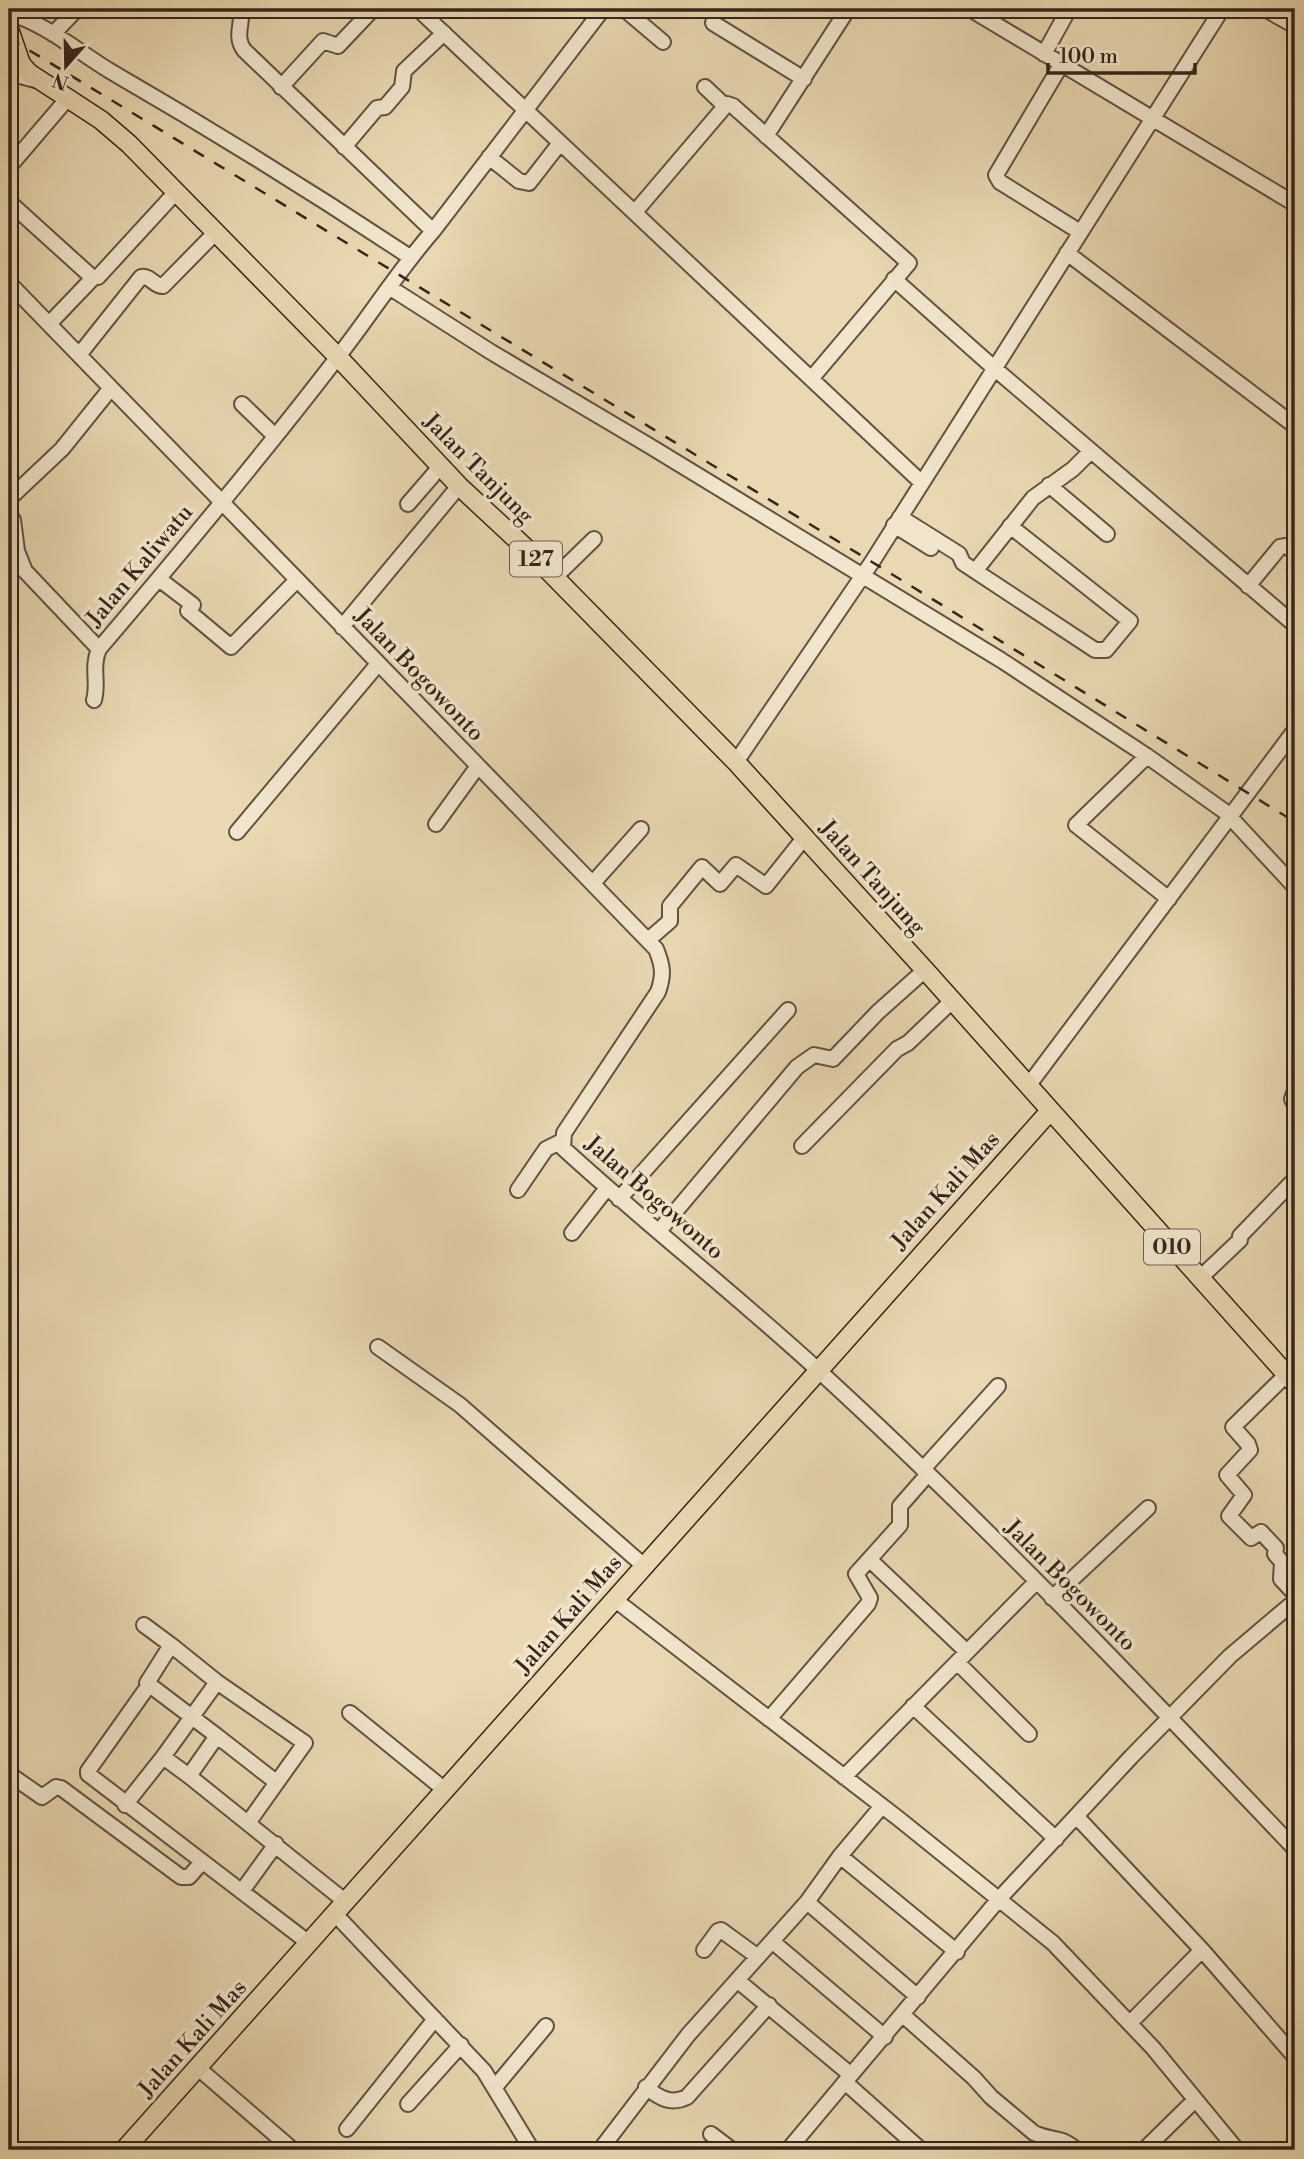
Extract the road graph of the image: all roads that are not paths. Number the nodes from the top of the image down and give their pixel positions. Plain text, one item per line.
1 (77, 9) edge
2 (242, 9) edge
3 (373, 9) edge
4 (418, 9) edge
5 (603, 9) edge
6 (624, 9) edge
7 (848, 9) edge
8 (970, 9) edge
9 (1069, 9) edge
10 (1222, 9) edge
11 (1265, 9) edge
12 (9, 13) edge
13 (713, 23) dead end
14 (1295, 26) edge
15 (9, 29) edge
16 (444, 33) junction
17 (53, 34) junction
18 (663, 42) dead end
19 (1044, 54) junction
20 (1061, 65) junction
21 (9, 73) edge
22 (804, 79) junction
23 (39, 81) junction
24 (281, 87) junction
25 (705, 87) dead end
26 (68, 98) junction
27 (724, 105) junction
28 (525, 111) junction
29 (1152, 119) junction
30 (766, 136) junction
31 (560, 143) junction
32 (344, 148) junction
33 (489, 157) junction
34 (9, 167) edge
35 (176, 192) junction
36 (9, 202) edge
37 (1295, 204) edge
38 (635, 212) junction
39 (433, 231) junction
40 (216, 232) junction
41 (1080, 232) junction
42 (1067, 253) junction
43 (410, 257) junction
44 (93, 278) junction
45 (894, 279) junction
46 (9, 283) edge
47 (389, 287) junction
48 (49, 324) junction
49 (79, 355) junction
50 (338, 357) junction
51 (994, 368) junction
52 (811, 379) junction
53 (111, 388) junction
54 (242, 404) dead end
55 (1295, 426) edge
56 (275, 436) junction
57 (1091, 451) junction
58 (440, 467) junction
59 (922, 483) junction
60 (1049, 485) junction
61 (459, 486) junction
62 (9, 499) edge
63 (221, 502) junction
64 (408, 504) dead end
65 (9, 514) edge
66 (897, 521) junction
67 (1010, 526) junction
68 (1107, 534) dead end
69 (594, 539) dead end
70 (1295, 552) edge
71 (970, 566) junction
72 (862, 576) junction
73 (554, 578) junction
74 (159, 579) junction
75 (297, 580) junction
76 (1248, 586) junction
77 (1295, 625) edge
78 (342, 627) junction
79 (99, 649) junction
80 (378, 664) junction
81 (94, 700) dead end
82 (1295, 730) edge
83 (1147, 756) junction
84 (736, 762) junction
85 (478, 766) junction
86 (1231, 817) junction
87 (436, 824) dead end
88 (641, 829) dead end
89 (237, 832) dead end
90 (804, 838) junction
91 (593, 883) junction
92 (1295, 887) edge
93 (1170, 899) junction
94 (648, 940) junction
95 (925, 970) junction
96 (952, 1001) junction
97 (788, 1010) dead end
98 (1028, 1086) junction
99 (1295, 1090) edge
100 (1295, 1105) edge
101 (1050, 1111) junction
102 (562, 1141) junction
103 (802, 1146) dead end
104 (1295, 1179) edge
105 (607, 1188) junction
106 (518, 1190) dead end
107 (619, 1199) junction
108 (659, 1231) junction
109 (572, 1233) dead end
110 (1200, 1278) junction
111 (378, 1347) dead end
112 (817, 1370) junction
113 (1291, 1379) edge
114 (998, 1386) dead end
115 (925, 1472) junction
116 (1148, 1508) dead end
117 (870, 1560) junction
118 (643, 1565) junction
119 (1036, 1582) junction
120 (1295, 1594) edge
121 (1052, 1598) junction
122 (614, 1599) junction
123 (1295, 1601) edge
124 (144, 1625) dead end
125 (171, 1645) junction
126 (961, 1657) junction
127 (217, 1682) junction
128 (149, 1685) junction
129 (913, 1706) junction
130 (350, 1713) dead end
131 (191, 1716) junction
132 (1169, 1717) junction
133 (769, 1719) junction
134 (1030, 1734) dead end
135 (218, 1736) junction
136 (163, 1757) junction
137 (9, 1774) edge
138 (189, 1776) junction
139 (844, 1777) junction
140 (276, 1782) junction
141 (445, 1790) junction
142 (125, 1805) junction
143 (882, 1806) junction
144 (1077, 1817) junction
145 (248, 1823) junction
146 (1056, 1839) junction
147 (276, 1844) junction
148 (1295, 1849) edge
149 (839, 1856) junction
150 (202, 1862) junction
151 (242, 1891) junction
152 (999, 1899) junction
153 (807, 1902) junction
154 (341, 1908) junction
155 (773, 1942) junction
156 (309, 1943) junction
157 (704, 1950) dead end
158 (1202, 1950) junction
159 (957, 1952) junction
160 (758, 1958) junction
161 (737, 1980) junction
162 (918, 1997) junction
163 (768, 2005) junction
164 (903, 2015) junction
165 (435, 2019) junction
166 (1130, 2023) junction
167 (546, 2026) dead end
168 (885, 2037) junction
169 (461, 2045) junction
170 (1295, 2057) edge
171 (198, 2068) junction
172 (848, 2078) junction
173 (495, 2087) junction
174 (646, 2087) junction
175 (1194, 2101) junction
176 (408, 2104) dead end
177 (347, 2129) dead end
178 (711, 2134) dead end
179 (124, 2150) edge
180 (293, 2150) edge
181 (532, 2150) edge
182 (600, 2150) edge
183 (732, 2150) edge
184 (788, 2150) edge
185 (921, 2150) edge
186 (1077, 2150) edge
187 (1144, 2150) edge
188 (1237, 2150) edge

1 - 17 street
2 - 24 street
3 - 24 street
4 - 16 street
5 - 28 street
6 - 18 street
7 - 22 street
8 - 19 street
9 - 19 street
10 - 29 street
11 - 14 street
12 - 17 street
13 - 22 street
15 - 23 main road, Jalan Tanjung / 127
16 - 28 street
16 - 32 street
17 - 43 street
19 - 20 street
20 - 29 street
20 - 41 street
21 - 23 street
22 - 30 street
23 - 26 main road, Jalan Tanjung / 127
24 - 32 street
25 - 27 street
26 - 34 street
26 - 35 main road, Jalan Tanjung / 127
27 - 30 street
27 - 38 street
28 - 31 street
28 - 33 street
29 - 37 street
29 - 41 street
30 - 45 street
31 - 33 street
31 - 38 street
32 - 39 street
33 - 39 street
35 - 40 main road, Jalan Tanjung / 127
35 - 44 street
36 - 44 street
38 - 52 street
39 - 43 street
40 - 49 street
40 - 50 main road, Jalan Tanjung / 127
41 - 42 street
42 - 51 street
42 - 55 street
43 - 47 street
44 - 48 street
45 - 51 street
45 - 52 street
46 - 48 street, Jalan Bogowonto
47 - 50 street
47 - 72 street
48 - 49 street, Jalan Bogowonto
49 - 53 street, Jalan Bogowonto
50 - 56 street
50 - 58 main road, Jalan Tanjung / 127
51 - 57 street
51 - 59 street
52 - 59 street
53 - 62 street
53 - 63 street, Jalan Bogowonto
54 - 56 street
56 - 63 street
57 - 60 street
57 - 76 street
58 - 61 main road, Jalan Tanjung / 127
58 - 64 street
59 - 66 street
60 - 67 street
60 - 68 street
61 - 73 main road, Jalan Tanjung / 127
61 - 78 street
63 - 74 street, Jalan Kaliwatu
63 - 75 street, Jalan Bogowonto
65 - 79 street
66 - 71 street
66 - 72 street
67 - 71 street
67 - 71 street
69 - 73 street
70 - 76 street
72 - 83 street
72 - 84 street
73 - 84 main road, Jalan Tanjung / 127
74 - 75 street
74 - 79 street, Jalan Kaliwatu
75 - 78 street, Jalan Bogowonto
76 - 77 street
78 - 80 street, Jalan Bogowonto
79 - 81 street, Jalan Kaliwatu
80 - 85 street, Jalan Bogowonto
80 - 89 street
82 - 86 street
83 - 86 street
83 - 93 street
84 - 90 main road, Jalan Tanjung / 127
85 - 87 street
85 - 91 street, Jalan Bogowonto
86 - 92 street
86 - 93 street
88 - 91 street
90 - 94 street
90 - 95 main road, Jalan Tanjung / 127
91 - 94 street, Jalan Bogowonto
93 - 98 street
94 - 102 street, Jalan Bogowonto
95 - 96 main road, Jalan Tanjung / 127
95 - 108 street
96 - 98 main road, Jalan Tanjung / 127
96 - 103 street
97 - 107 street
98 - 101 main road, Jalan Tanjung / 127
99 - 100 street
101 - 110 main road, 010
101 - 112 main road, Jalan Kali Mas
102 - 105 street, Jalan Bogowonto
102 - 106 street
104 - 110 street
105 - 107 street, Jalan Bogowonto
105 - 109 street
107 - 108 street, Jalan Bogowonto
108 - 112 street, Jalan Bogowonto
110 - 113 main road, 010
111 - 118 street
112 - 115 street, Jalan Bogowonto
112 - 118 main road, Jalan Kali Mas
113 - 120 street
114 - 115 street
115 - 117 street
115 - 119 street, Jalan Bogowonto
116 - 121 street
117 - 126 street
117 - 133 street
118 - 122 main road, Jalan Kali Mas
119 - 121 street, Jalan Bogowonto
119 - 126 street
121 - 132 street, Jalan Bogowonto
122 - 133 street
122 - 141 main road, Jalan Kali Mas
123 - 132 street
124 - 125 street
125 - 127 street
125 - 128 street
126 - 129 street
126 - 134 street
127 - 131 street
127 - 140 street
128 - 131 street
128 - 142 street
129 - 139 street
129 - 146 street
130 - 141 street
131 - 135 street
131 - 136 street
132 - 144 street
132 - 148 street, Jalan Bogowonto
133 - 139 street
135 - 138 street
135 - 140 street
136 - 138 street
136 - 142 street
137 - 150 street
138 - 145 street
139 - 143 street
140 - 145 street
141 - 154 main road, Jalan Kali Mas
142 - 150 street
143 - 149 street
143 - 152 street
144 - 146 street
144 - 158 street
145 - 147 street
146 - 152 street
147 - 151 street
147 - 154 street
149 - 153 street
149 - 159 street
150 - 151 street
151 - 156 street
152 - 159 street
152 - 166 street
153 - 155 street
153 - 162 street
154 - 156 main road, Jalan Kali Mas
154 - 165 street
155 - 160 street
155 - 168 street
156 - 171 main road, Jalan Kali Mas
157 - 160 street
158 - 166 street
158 - 170 street
159 - 162 street
160 - 161 street
161 - 163 street
161 - 174 street
162 - 164 street
163 - 172 street
163 - 174 street
164 - 168 street
164 - 186 street
165 - 169 street
165 - 177 street
166 - 175 street
167 - 173 street
168 - 172 street
169 - 173 street
169 - 176 street
171 - 179 main road, Jalan Kali Mas
171 - 180 street
172 - 184 street
172 - 185 street
173 - 181 street
174 - 182 street
175 - 187 street
175 - 188 street
178 - 183 street

